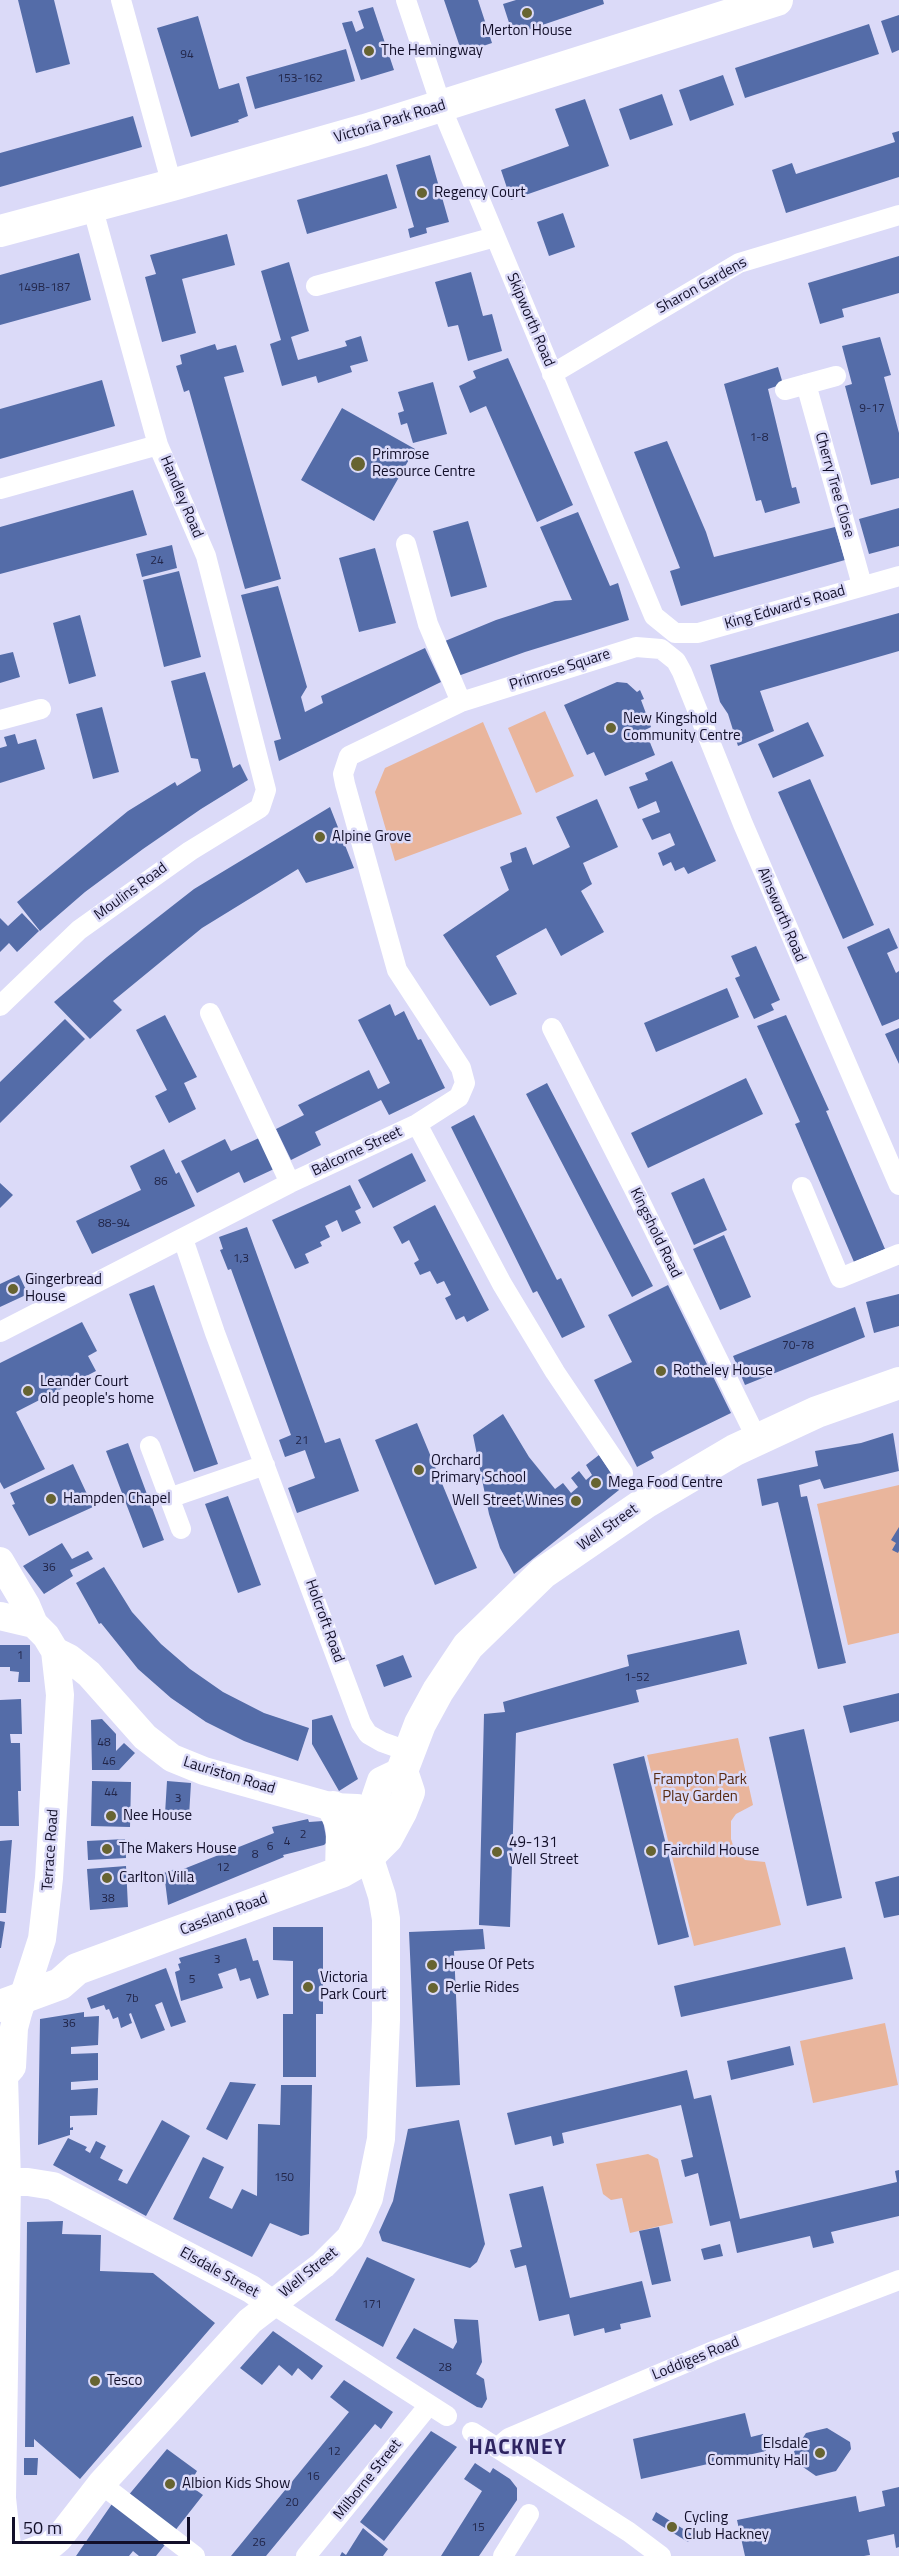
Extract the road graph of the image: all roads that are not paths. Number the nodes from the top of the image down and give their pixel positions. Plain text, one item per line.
1 (121, 0) edge
2 (406, 0) edge
3 (777, 0) edge
4 (441, 105) junction
5 (172, 185) junction
6 (92, 206) junction
7 (899, 215) edge
8 (0, 231) edge
9 (495, 237) junction
10 (316, 286) dead end
11 (552, 374) junction
12 (836, 376) dead end
13 (806, 384) junction
14 (786, 390) dead end
15 (158, 445) junction
16 (0, 489) edge
17 (406, 544) dead end
18 (899, 576) edge
19 (862, 585) junction
20 (671, 630) joint
21 (661, 649) joint
22 (461, 702) junction
23 (41, 709) dead end
24 (0, 720) edge
25 (266, 790) joint
26 (0, 1006) edge
27 (210, 1013) dead end
28 (552, 1028) dead end
29 (417, 1124) junction
30 (290, 1183) junction
31 (899, 1185) edge
32 (802, 1187) dead end
33 (183, 1239) junction
34 (899, 1254) edge
35 (0, 1332) edge
36 (899, 1383) edge
37 (757, 1439) junction
38 (150, 1446) dead end
39 (265, 1465) junction
40 (623, 1473) dead end
41 (169, 1498) junction
42 (181, 1529) dead end
43 (4, 1569) edge
44 (0, 1607) edge
45 (0, 1616) edge
46 (34, 1624) junction
47 (55, 1651) junction
48 (406, 1762) junction
49 (370, 1806) junction
50 (333, 1807) junction
51 (369, 1856) junction
52 (340, 1872) junction
53 (42, 1939) junction
54 (76, 1969) junction
55 (11, 2001) edge
56 (2, 2074) edge
57 (7, 2182) junction
58 (899, 2280) edge
59 (272, 2303) junction
60 (429, 2405) junction
61 (447, 2416) dead end
62 (472, 2432) dead end
63 (497, 2448) junction
64 (101, 2484) junction
65 (529, 2514) dead end
66 (8, 2556) edge
67 (21, 2556) edge
68 (195, 2556) edge
69 (306, 2556) edge
70 (503, 2556) edge
71 (661, 2556) edge

1 - 5 street
2 - 4 street, Skipworth Road
3 - 4 main road, Victoria Park Road
4 - 5 main road, Victoria Park Road
4 - 9 street, Skipworth Road
5 - 6 main road, Victoria Park Road
6 - 8 main road, Victoria Park Road
6 - 15 street, Handley Road
7 - 11 street, Sharon Gardens
9 - 10 street
9 - 11 street, Skipworth Road
11 - 20 street, Skipworth Road
12 - 13 street
13 - 14 street
13 - 19 street, Cherry Tree Close
15 - 16 street
15 - 25 street, Handley Road
17 - 22 street
18 - 19 street, King Edward's Road
19 - 20 street, King Edward's Road
21 - 22 street, Primrose Square
21 - 31 street, Ainsworth Road
22 - 29 street, Primrose Square
23 - 24 street
25 - 26 street, Moulins Road
27 - 30 street
28 - 37 street, Kingshold Road
29 - 30 street, Balcorne Street
29 - 40 street, Balcorne Street
30 - 33 street, Balcorne Street
32 - 34 street
33 - 35 street, Balcorne Street
33 - 39 street, Holcroft Road
36 - 37 main road, Well Street
37 - 48 main road, Well Street
38 - 41 street
39 - 41 street
39 - 48 street, Holcroft Road
41 - 42 street
43 - 44 street
43 - 46 street
45 - 46 street
46 - 47 street
47 - 50 street, Lauriston Road
47 - 53 street, Terrace Road
48 - 49 street, Well Street
48 - 51 main road, Well Street
49 - 50 street, Lauriston Road
49 - 51 street, Well Street
50 - 52 main road
51 - 52 main road, Cassland Road
51 - 59 street, Well Street
52 - 54 main road, Cassland Road
53 - 54 street
53 - 55 street, Terrace Road
54 - 55 main road, Cassland Road
55 - 56 street, Terrace Road
56 - 57 street, Terrace Road
57 - 59 street, Elsdale Street
57 - 66 street, Terrace Road
58 - 63 street, Loddiges Road
59 - 60 street, Elsdale Street
59 - 64 street, Well Street
60 - 61 street, Elsdale Street
60 - 69 street, Milborne Street
62 - 63 street
63 - 71 street
64 - 67 street, Well Street
64 - 68 street
65 - 70 street

